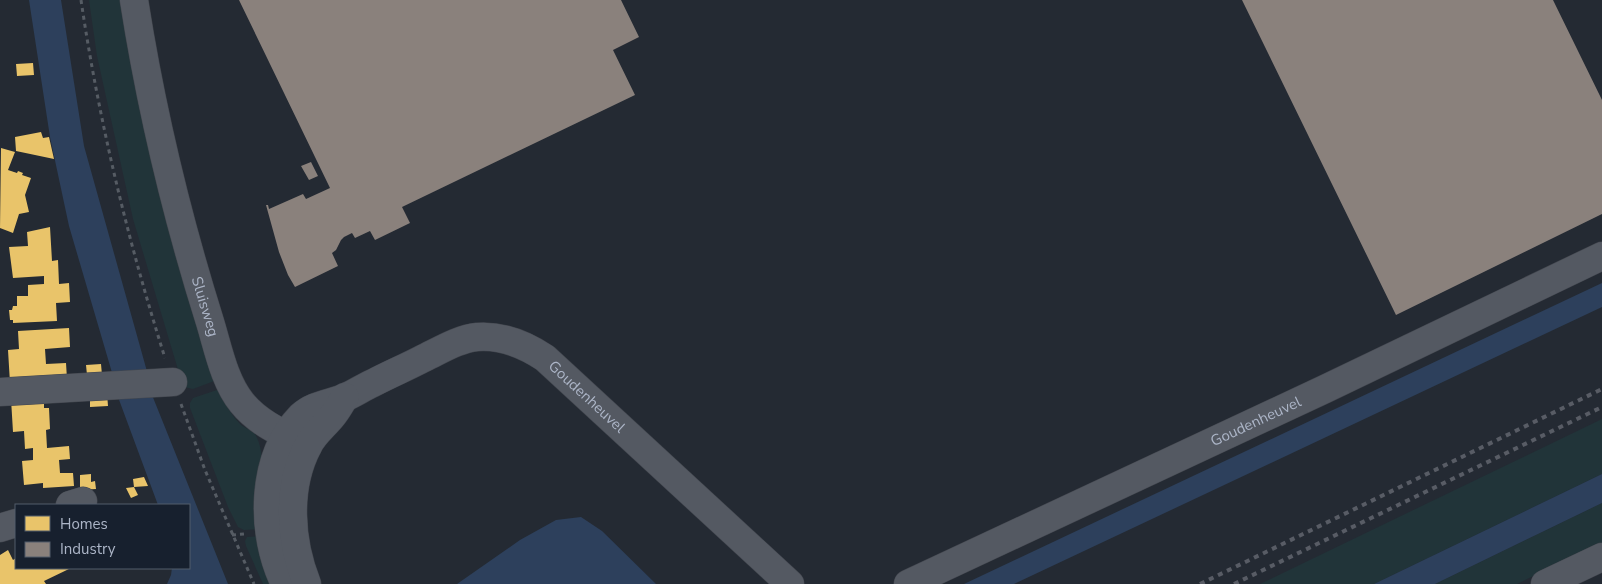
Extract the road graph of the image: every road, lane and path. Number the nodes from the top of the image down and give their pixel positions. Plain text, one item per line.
1 (81, 0) edge
2 (134, 0) edge
3 (1602, 256) edge
4 (173, 382) junction
5 (0, 392) edge
6 (297, 441) junction
7 (15, 523) edge
8 (0, 528) edge
9 (1602, 557) edge
10 (254, 584) edge
11 (285, 584) edge
12 (307, 584) edge
13 (790, 584) edge
14 (908, 584) edge
15 (1546, 584) edge

1 - 4 path
2 - 6 street, Sluisweg
3 - 14 street, Goudenheuvel
4 - 5 street
4 - 10 path
6 - 11 street
6 - 12 street
6 - 13 street, Goudenheuvel
7 - 8 street
9 - 15 street

